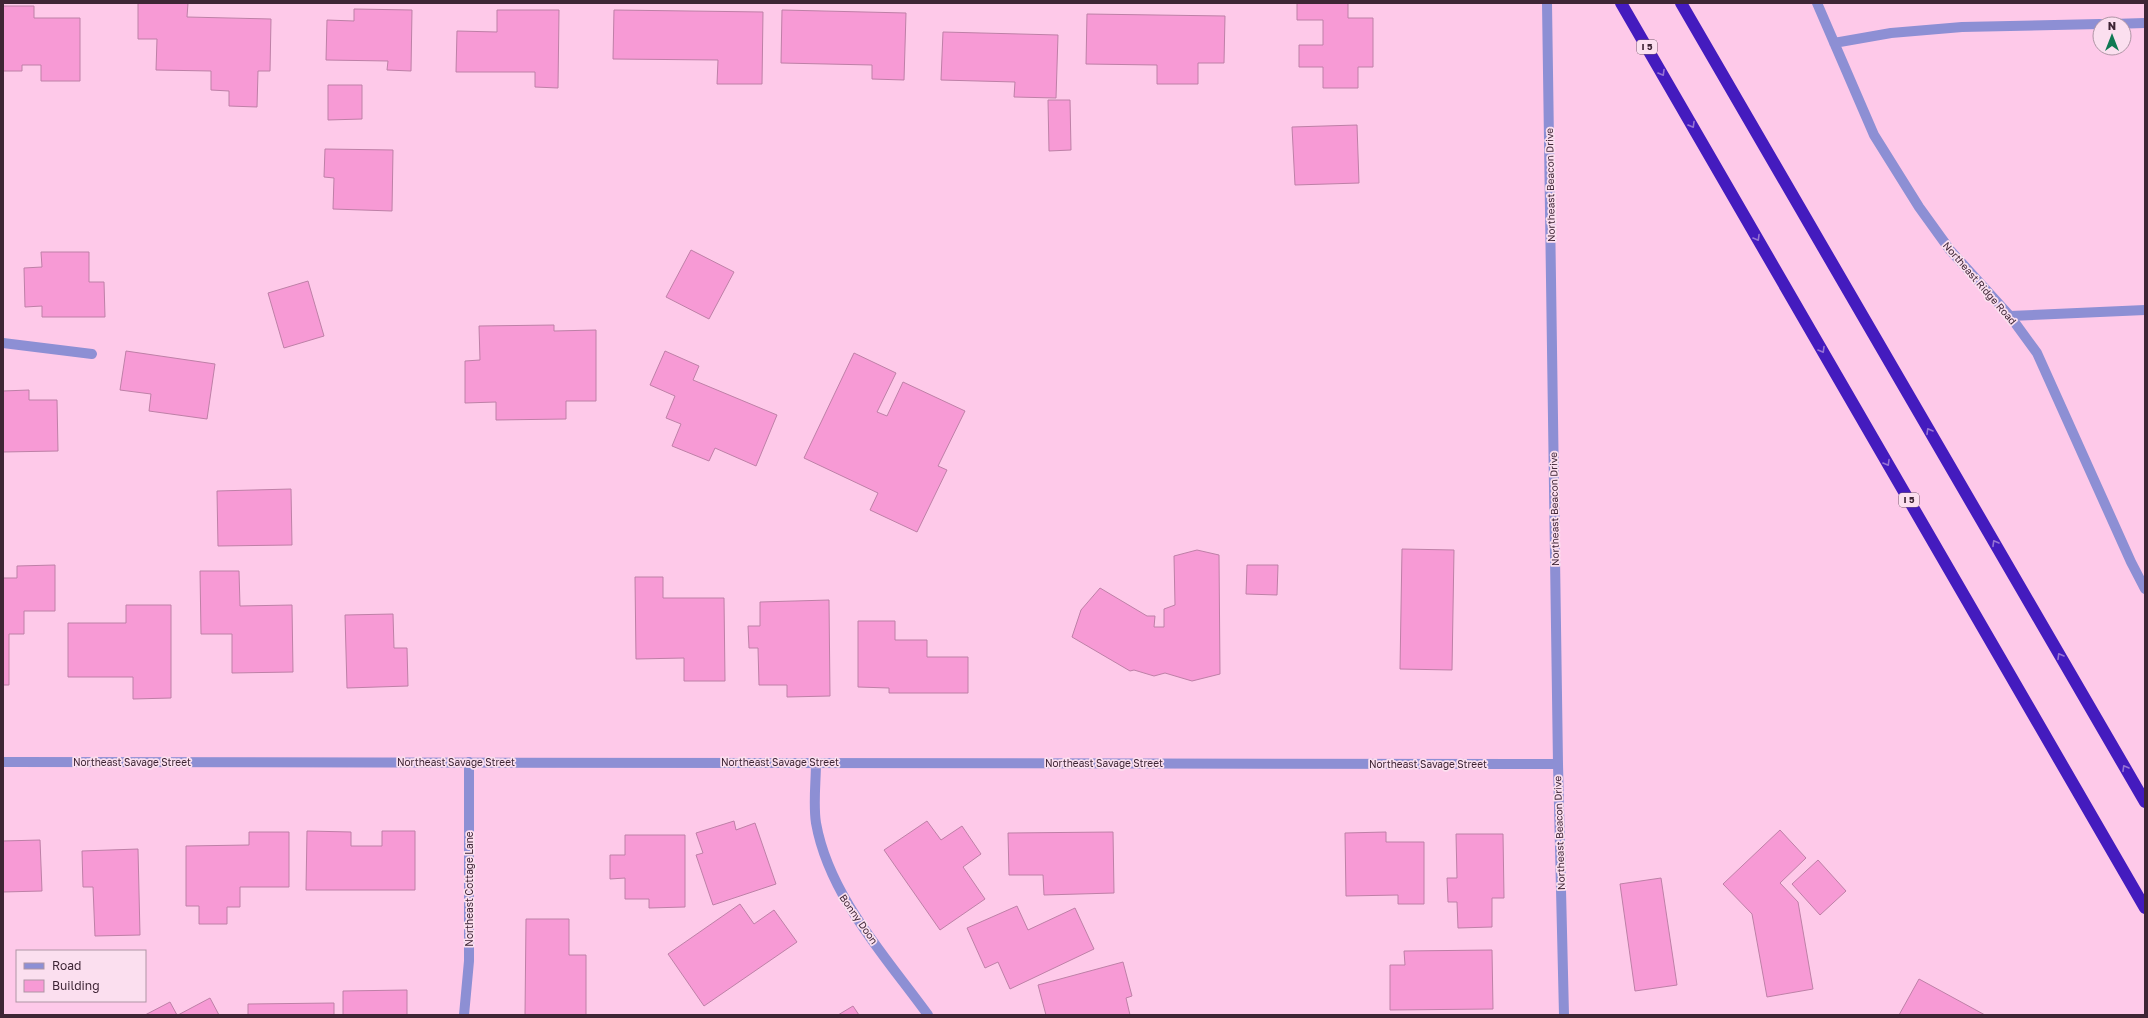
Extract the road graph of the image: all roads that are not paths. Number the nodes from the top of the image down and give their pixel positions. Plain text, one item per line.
1 (1547, 3) edge
2 (1621, 3) edge
3 (1681, 3) edge
4 (1817, 3) edge
5 (2132, 23) edge
6 (2145, 23) edge
7 (2092, 24) edge
8 (1834, 43) junction
9 (2145, 310) edge
10 (2010, 316) junction
11 (3, 343) edge
12 (92, 354) dead end
13 (2145, 589) edge
14 (3, 762) edge
15 (469, 762) junction
16 (816, 762) junction
17 (1558, 764) junction
18 (2145, 802) edge
19 (2145, 908) edge
20 (464, 1015) edge
21 (928, 1015) edge
22 (1564, 1015) edge

1 - 17 street, Northeast Beacon Drive
2 -> 19 highway, I 5
18 -> 3 highway
4 - 8 street, Northeast Ridge Road
5 - 6 street
7 - 8 street
8 - 10 street, Northeast Ridge Road
9 - 10 street
10 - 13 street, Northeast Ridge Road
11 - 12 street
14 - 15 street, Northeast Savage Street
15 - 16 street, Northeast Savage Street
15 - 20 street, Northeast Cottage Lane
16 - 17 street, Northeast Savage Street
16 - 21 street, Bonny Doon
17 - 22 street, Northeast Beacon Drive

